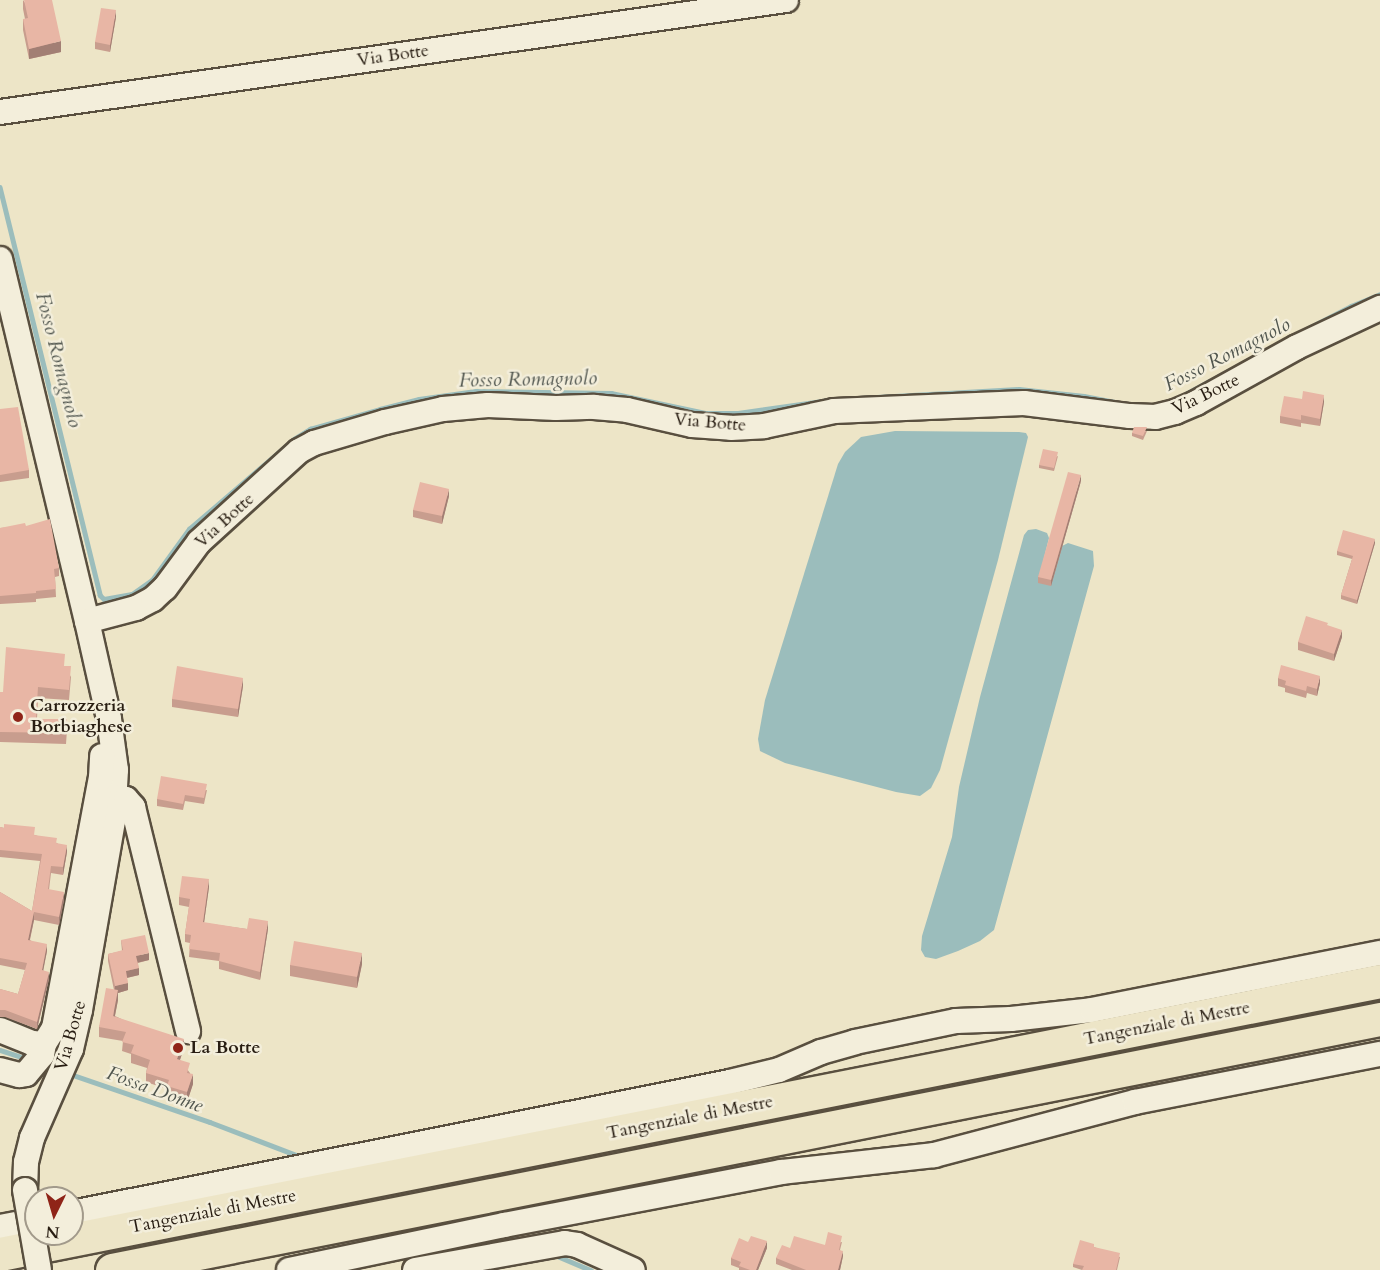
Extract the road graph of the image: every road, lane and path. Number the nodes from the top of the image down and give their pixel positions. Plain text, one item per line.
1 (786, 0) edge
2 (0, 112) edge
3 (0, 259) edge
4 (1380, 308) edge
5 (87, 621) junction
6 (114, 744) junction
7 (116, 797) junction
8 (1380, 953) edge
9 (1380, 981) edge
10 (1380, 1019) edge
11 (0, 1030) edge
12 (188, 1031) dead end
13 (1380, 1054) edge
14 (39, 1057) junction
15 (0, 1070) edge
16 (25, 1186) edge
17 (84, 1211) edge
18 (0, 1227) edge
19 (84, 1237) edge
20 (24, 1239) edge
21 (37, 1246) edge
22 (0, 1254) edge
23 (112, 1270) edge
24 (289, 1270) edge
25 (415, 1270) edge
26 (633, 1270) edge

1 - 2 street, Via Botte
3 - 5 street, Via Botte
4 - 5 street, Via Botte
5 - 6 street, Via Botte
6 - 7 street, Via Botte
6 - 14 street, Via Botte
7 - 12 street
7 - 16 street, Via Botte, bridge
8 - 17 street
9 - 19 highway, Tangenziale di Mestre
10 - 23 highway, Tangenziale di Mestre
11 - 14 street, Via Botte
13 - 24 street
14 - 15 street, Via Botte
18 - 20 street
21 - 22 highway, Tangenziale di Mestre
25 - 26 street

